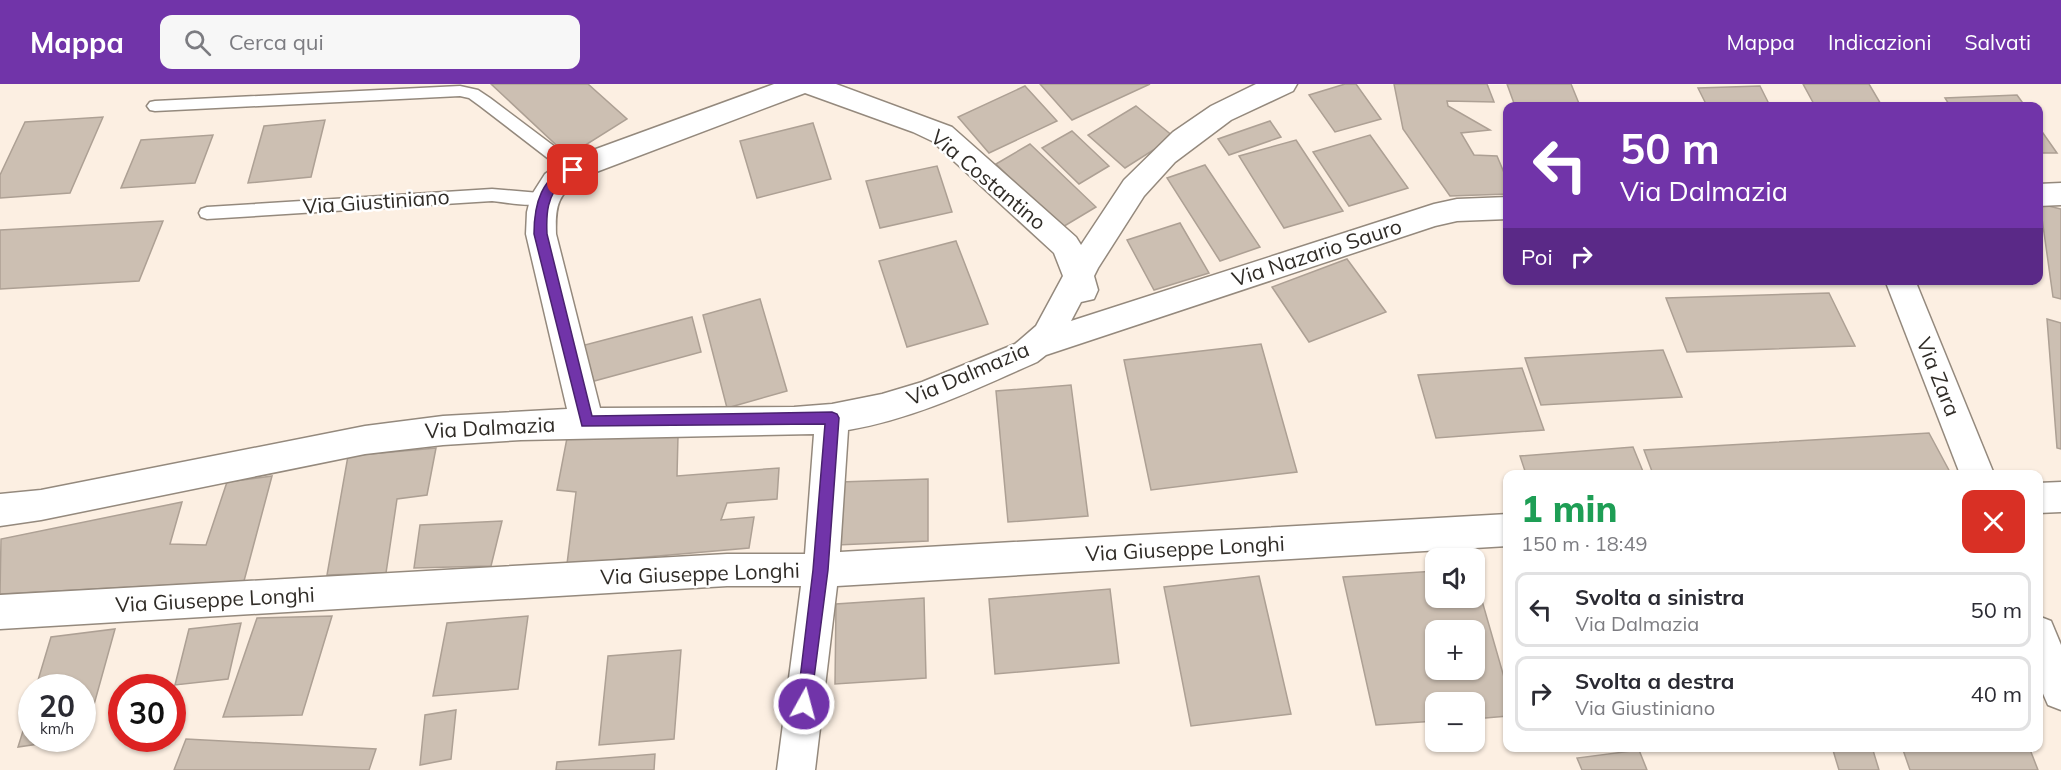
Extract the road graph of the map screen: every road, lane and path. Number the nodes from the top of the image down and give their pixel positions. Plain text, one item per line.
1 (802, 84) edge
2 (807, 84) edge
3 (1283, 84) edge
4 (155, 106) dead end
5 (573, 170) junction
6 (2061, 194) edge
7 (2043, 195) edge
8 (545, 198) junction
9 (1503, 208) edge
10 (207, 213) dead end
11 (1078, 277) junction
12 (1902, 285) edge
13 (1129, 314) junction
14 (1039, 344) junction
15 (832, 418) junction
16 (587, 422) junction
17 (1975, 470) edge
18 (2061, 497) edge
19 (2043, 498) edge
20 (0, 510) edge
21 (1503, 530) edge
22 (821, 570) junction
23 (0, 612) edge
24 (2043, 646) edge
25 (2061, 692) edge
26 (796, 770) edge

1 - 5 street
2 - 11 street, Via Costantino
3 - 11 street, Via Dalmazia
4 - 5 lane
5 - 8 street
6 - 7 street
8 - 10 lane, Via Giustiniano
8 - 16 street
9 - 13 street, Via Nazario Sauro
11 - 13 street, Via Nazario Sauro
11 - 14 street, Via Dalmazia
12 - 17 street, Via Zara
13 - 14 street, Via Nazario Sauro
14 - 15 street, Via Dalmazia
15 - 16 street, Via Dalmazia
15 - 22 street
16 - 20 street, Via Dalmazia
18 - 19 street
21 - 22 street, Via Giuseppe Longhi
22 - 23 street, Via Giuseppe Longhi
22 - 26 street
24 - 25 street

